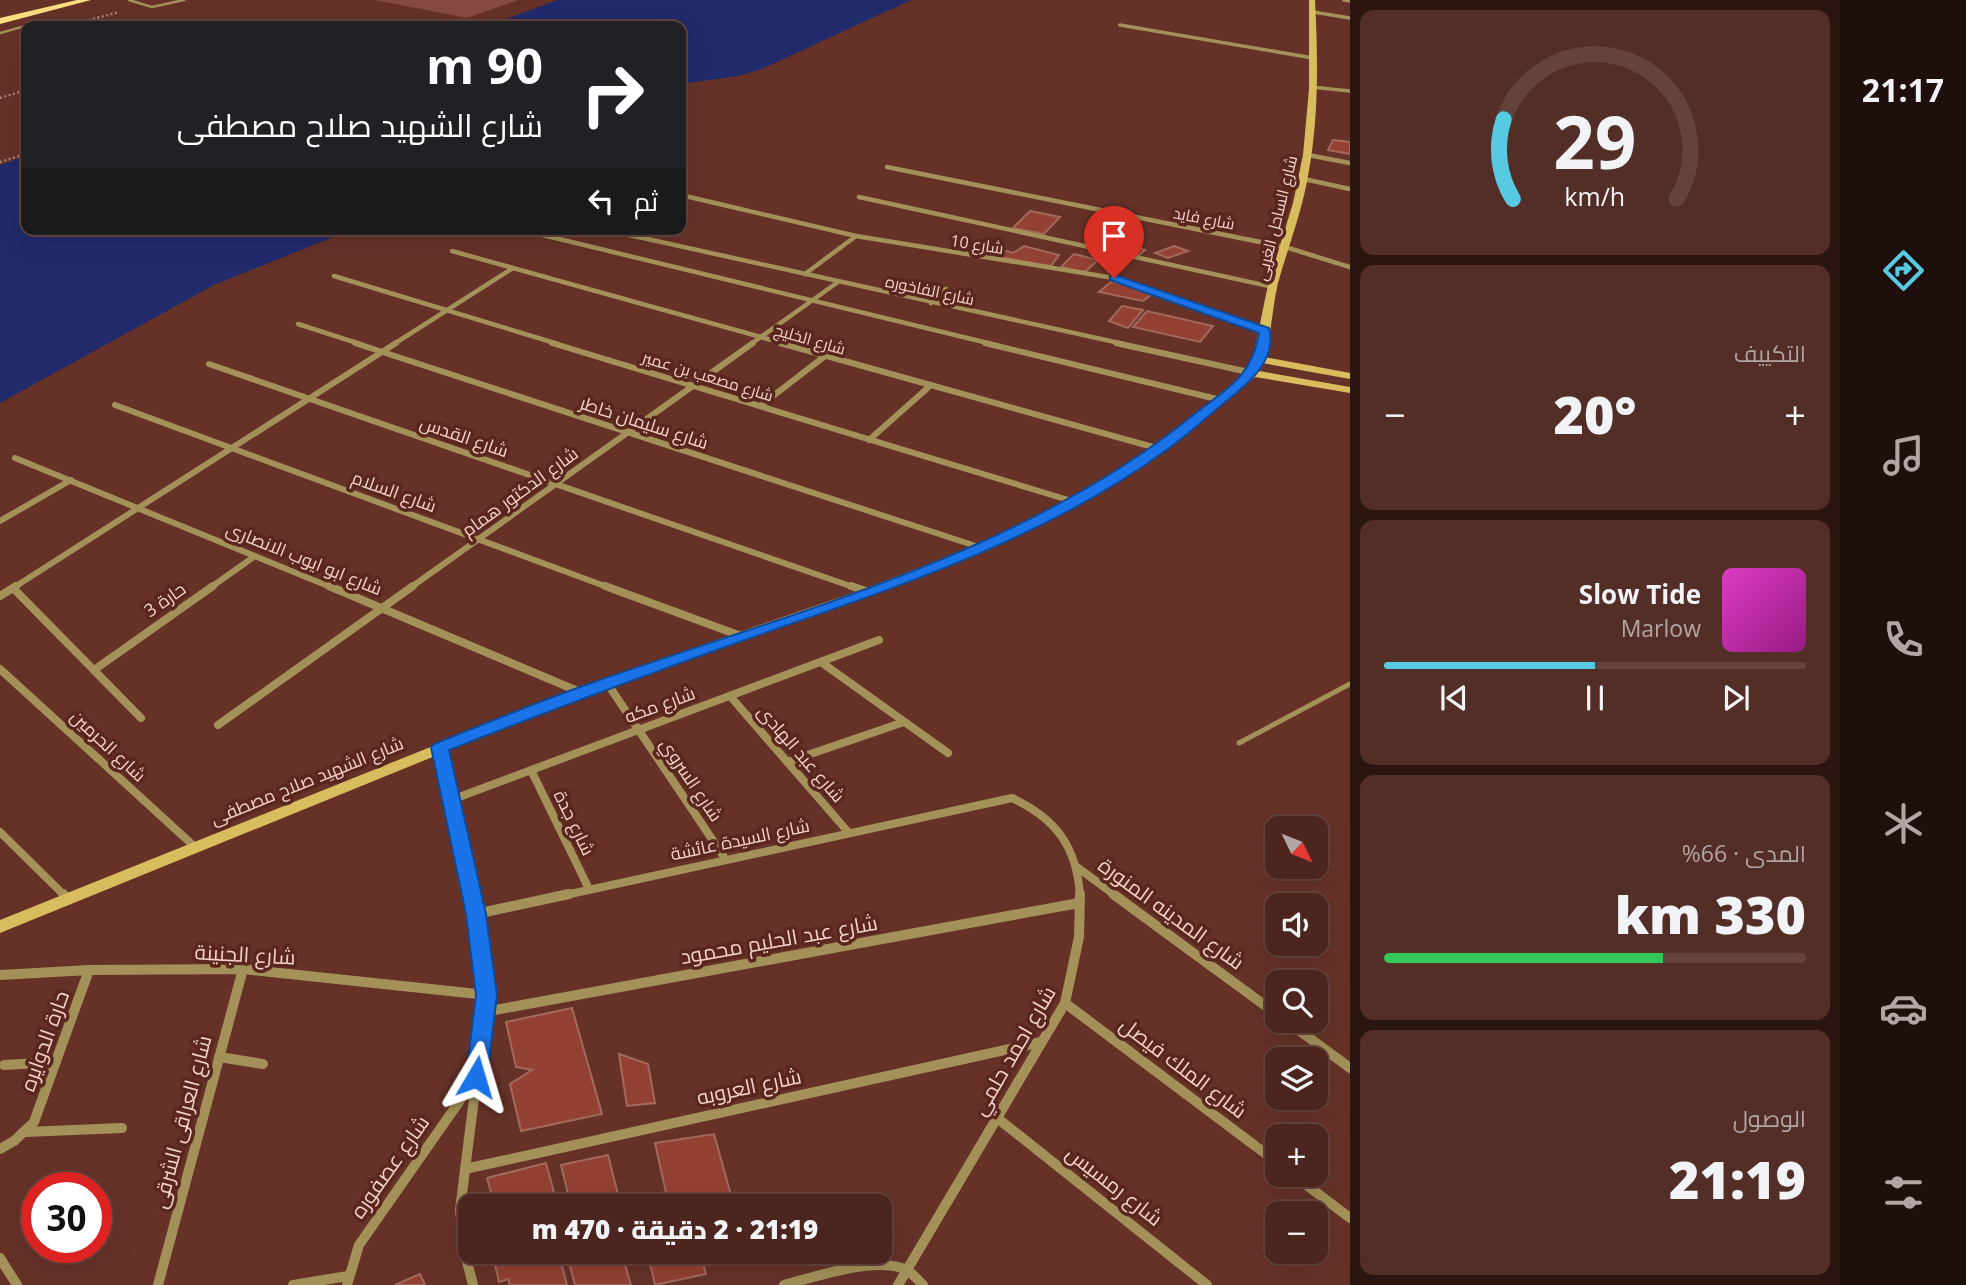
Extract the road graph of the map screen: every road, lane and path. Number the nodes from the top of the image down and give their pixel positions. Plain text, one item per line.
1 (88, 0) edge
2 (129, 0) edge
3 (184, 0) edge
4 (1312, 0) edge
5 (1344, 0) edge
6 (73, 1) edge
7 (1350, 1) edge
8 (1313, 12) junction
9 (1350, 18) edge
10 (0, 21) edge
11 (1120, 25) dead end
12 (21, 27) edge
13 (0, 33) edge
14 (1313, 58) junction
15 (1311, 87) junction
16 (1350, 91) edge
17 (21, 92) edge
18 (0, 98) edge
19 (1308, 155) junction
20 (21, 156) edge
21 (0, 162) edge
22 (1350, 163) edge
23 (887, 167) dead end
24 (1304, 179) junction
25 (1350, 189) edge
26 (686, 196) edge
27 (859, 197) dead end
28 (543, 235) edge
29 (629, 235) edge
30 (856, 236) junction
31 (1284, 247) junction
32 (452, 251) dead end
33 (1350, 267) edge
34 (513, 268) junction
35 (805, 274) junction
36 (334, 276) dead end
37 (838, 282) junction
38 (1273, 287) junction
39 (946, 289) dead end
40 (811, 301) junction
41 (931, 303) junction
42 (447, 311) junction
43 (298, 324) dead end
44 (1265, 331) junction
45 (760, 337) junction
46 (383, 352) junction
47 (825, 356) junction
48 (1259, 359) junction
49 (209, 364) dead end
50 (1253, 373) junction
51 (1350, 376) edge
52 (931, 385) junction
53 (693, 386) junction
54 (1350, 390) edge
55 (311, 398) junction
56 (1220, 400) junction
57 (115, 405) dead end
58 (760, 407) junction
59 (628, 432) junction
60 (869, 439) junction
61 (232, 448) junction
62 (1160, 449) junction
63 (15, 458) dead end
64 (71, 480) junction
65 (556, 484) junction
66 (1075, 502) junction
67 (138, 508) junction
68 (0, 521) edge
69 (481, 538) junction
70 (982, 548) junction
71 (256, 556) junction
72 (13, 588) junction
73 (869, 592) junction
74 (0, 596) edge
75 (383, 608) junction
76 (741, 636) junction
77 (880, 640) dead end
78 (821, 662) junction
79 (0, 669) edge
80 (93, 670) junction
81 (607, 683) junction
82 (1350, 684) edge
83 (580, 692) junction
84 (730, 696) junction
85 (141, 718) dead end
86 (904, 722) junction
87 (219, 725) dead end
88 (639, 730) junction
89 (1239, 743) dead end
90 (440, 747) junction
91 (948, 753) dead end
92 (787, 762) junction
93 (531, 770) junction
94 (1012, 798) joint
95 (451, 800) junction
96 (0, 832) edge
97 (849, 833) junction
98 (195, 847) junction
99 (726, 860) junction
100 (1077, 867) junction
101 (589, 889) junction
102 (67, 898) junction
103 (1079, 903) junction
104 (476, 914) junction
105 (0, 928) edge
106 (243, 969) junction
107 (89, 970) junction
108 (0, 975) edge
109 (486, 995) junction
110 (1065, 1003) junction
111 (1265, 1005) edge
112 (484, 1012) junction
113 (1303, 1033) edge
114 (1041, 1042) junction
115 (219, 1057) junction
116 (56, 1062) junction
117 (262, 1064) dead end
118 (4, 1065) dead end
119 (1350, 1068) edge
120 (476, 1077) junction
121 (996, 1117) junction
122 (122, 1128) dead end
123 (25, 1132) junction
124 (0, 1149) edge
125 (1265, 1153) edge
126 (465, 1169) junction
127 (1309, 1187) edge
128 (1350, 1218) edge
129 (0, 1258) edge
130 (905, 1270) junction
131 (348, 1280) edge
132 (17, 1285) edge
133 (158, 1285) edge
134 (293, 1285) edge
135 (474, 1285) edge
136 (784, 1285) edge
137 (898, 1285) edge
138 (923, 1285) edge
139 (1207, 1285) edge

1 - 6 main road
2 - 3 lane
4 - 8 main road, شارع الساحل الغربى
5 - 7 street
6 - 10 main road
8 - 9 street
8 - 14 main road, شارع الساحل الغربى
11 - 14 street
12 - 13 lane
14 - 15 main road, شارع الساحل الغربى
15 - 16 street
15 - 19 main road, شارع الساحل الغربى
17 - 18 path
19 - 22 street
19 - 24 main road, شارع الساحل الغربى
20 - 21 path
23 - 31 street, شارع فايد
24 - 25 street
24 - 31 main road, شارع الساحل الغربى
26 - 30 street, شارع 10
27 - 38 street
28 - 40 street
29 - 35 street, شارع الفاخوره
30 - 35 street
30 - 44 street, شارع 10
31 - 33 street, شارع فايد
31 - 38 main road, شارع الساحل الغربى
32 - 34 street, شارع الخليج
34 - 42 street
34 - 45 street, شارع الخليج
35 - 37 street, شارع الفاخوره
36 - 42 street, شارع مصعب بن عمير
37 - 40 street, شارع الدكتور همام
37 - 41 street, شارع الفاخوره
38 - 44 main road, شارع الساحل الغربى
39 - 41 street
40 - 45 street, شارع الدكتور همام
40 - 56 street
41 - 50 street, شارع الفاخوره
42 - 46 street
42 - 53 street, شارع مصعب بن عمير
43 - 46 street, شارع سليمان خاطر
44 - 48 main road, شارع الساحل الغربى
45 - 47 street, شارع الخليج
45 - 53 street, شارع الدكتور همام
46 - 55 street
46 - 59 street, شارع سليمان خاطر
47 - 52 street, شارع الخليج
47 - 58 street
48 - 50 main road, شارع الشهيد صلاح مصطفى
48 - 51 main road
49 - 55 street, شارع القدس
50 - 54 main road
50 - 56 main road, شارع الشهيد صلاح مصطفى
52 - 60 street
52 - 62 street, شارع الخليج
53 - 58 street, شارع مصعب بن عمير
53 - 59 street, شارع الدكتور همام
55 - 61 street
55 - 65 street, شارع القدس
56 - 62 main road, شارع الشهيد صلاح مصطفى
57 - 61 street, شارع السلام
58 - 60 street, شارع مصعب بن عمير
59 - 65 street, شارع الدكتور همام
59 - 70 street, شارع سليمان خاطر
60 - 66 street, شارع مصعب بن عمير
61 - 67 street
61 - 69 street, شارع السلام
62 - 66 main road, شارع الشهيد صلاح مصطفى
63 - 64 street, شارع ابو ايوب الانصارى
64 - 67 street, شارع ابو ايوب الانصارى
64 - 68 street
65 - 69 street, شارع الدكتور همام
65 - 73 street, شارع القدس
66 - 70 main road, شارع الشهيد صلاح مصطفى
67 - 71 street, شارع ابو ايوب الانصارى
67 - 72 street
69 - 75 street, شارع الدكتور همام
69 - 76 street, شارع السلام
70 - 73 main road, شارع الشهيد صلاح مصطفى
71 - 75 street, شارع ابو ايوب الانصارى
71 - 80 street, حارة 3
72 - 74 street
72 - 80 street
73 - 76 main road, شارع الشهيد صلاح مصطفى
75 - 83 street, شارع ابو ايوب الانصارى
75 - 87 street, شارع الدكتور همام
76 - 81 main road, شارع الشهيد صلاح مصطفى
77 - 78 street, شارع مكه
78 - 84 street, شارع مكه
78 - 86 street
79 - 98 street, شارع الحرمين
80 - 85 street
81 - 83 main road, شارع الشهيد صلاح مصطفى
81 - 88 street, شارع السروي
82 - 89 lane
83 - 90 main road, شارع الشهيد صلاح مصطفى
84 - 88 street, شارع مكه
84 - 92 street, شارع عبد الهادى
86 - 91 street
86 - 92 street
88 - 93 street, شارع مكه
88 - 99 street, شارع السروي
90 - 95 street
90 - 98 main road, شارع الشهيد صلاح مصطفى
92 - 97 street, شارع عبد الهادى
93 - 95 street, شارع مكه
93 - 101 street, شارع جدة
94 - 97 street, شارع السيدة عائشة
94 - 100 street, شارع احمد حلمي
95 - 104 street
96 - 102 street
97 - 99 street, شارع السيدة عائشة
98 - 102 main road, شارع الشهيد صلاح مصطفى
99 - 101 street, شارع السيدة عائشة
100 - 103 street, شارع احمد حلمي
100 - 111 street, شارع المدينه المنورة
101 - 104 street, شارع السيدة عائشة
102 - 105 main road, شارع الشهيد صلاح مصطفى
103 - 110 street, شارع احمد حلمي
103 - 112 street, شارع عبد الحليم محمود
104 - 109 street
106 - 107 street, شارع الجنينة
106 - 109 street, شارع الجنينة
106 - 115 street, شارع العراقى الشرقى
107 - 108 street, شارع الجنينة
107 - 116 street, حارة الدوايره
109 - 112 street
110 - 114 street, شارع احمد حلمي
110 - 125 street, شارع الملك فيصل
112 - 120 street
113 - 119 street
114 - 121 street, شارع احمد حلمي
114 - 126 street, شارع العروبه
115 - 117 street
115 - 133 street, شارع العراقى الشرقى
116 - 118 street
116 - 123 street, حارة الدوايره
120 - 126 street
120 - 131 street, شارع عصفوره
121 - 130 street, شارع احمد حلمي
121 - 139 street, شارع رمسيس
122 - 123 street
123 - 124 street, حارة الدوايره
126 - 135 street
127 - 128 street
129 - 132 street
130 - 136 street
130 - 137 street, شارع احمد حلمي
130 - 138 street
131 - 134 street

